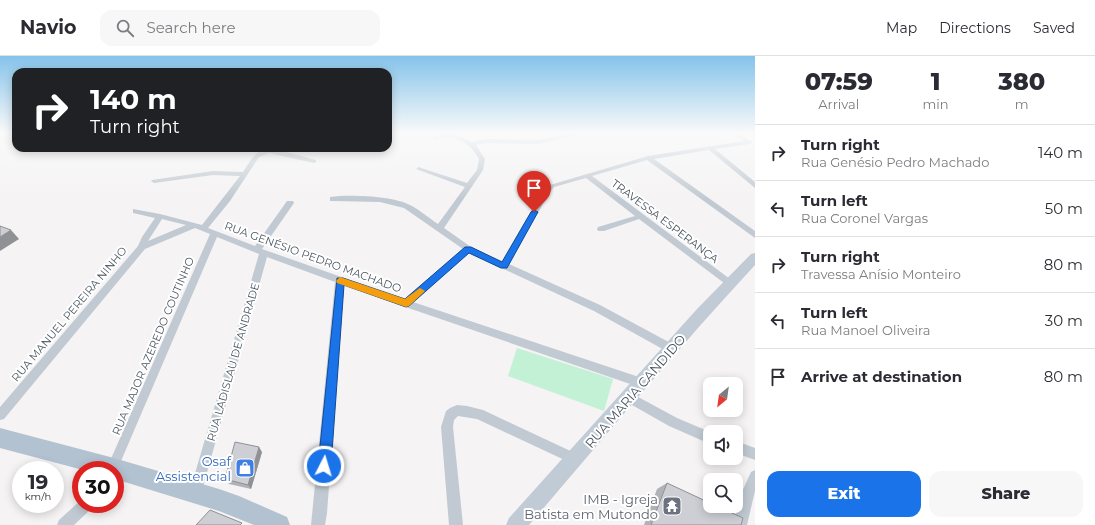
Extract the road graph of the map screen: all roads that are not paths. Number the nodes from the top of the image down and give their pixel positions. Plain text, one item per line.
1 (259, 155) edge
2 (285, 155) edge
3 (479, 155) edge
4 (667, 155) edge
5 (718, 155) edge
6 (648, 158) junction
7 (314, 161) dead end
8 (419, 169) dead end
9 (245, 174) junction
10 (587, 176) junction
11 (154, 181) dead end
12 (469, 186) junction
13 (755, 186) edge
14 (333, 199) dead end
15 (290, 203) dead end
16 (136, 211) dead end
17 (160, 216) junction
18 (641, 216) junction
19 (199, 227) junction
20 (601, 228) dead end
21 (439, 229) junction
22 (214, 234) junction
23 (755, 235) edge
24 (142, 247) junction
25 (468, 249) junction
26 (260, 252) junction
27 (755, 257) edge
28 (504, 266) junction
29 (340, 280) junction
30 (731, 284) junction
31 (406, 303) junction
32 (672, 349) junction
33 (642, 383) junction
34 (629, 397) junction
35 (0, 415) edge
36 (703, 435) edge
37 (0, 438) edge
38 (743, 450) edge
39 (755, 454) edge
40 (575, 459) junction
41 (84, 461) edge
42 (116, 461) edge
43 (124, 472) edge
44 (755, 476) edge
45 (195, 494) junction
46 (77, 513) edge
47 (64, 525) edge
48 (279, 525) edge
49 (318, 525) edge
50 (456, 525) edge
51 (516, 525) edge
52 (740, 525) edge

1 - 9 street
2 - 7 street
3 - 12 street
4 - 6 street
5 - 13 street
6 - 10 street
6 - 23 street
8 - 12 street
9 - 11 street
9 - 19 street
10 - 18 street, TRAVESSA ESPERANÇA
10 - 28 street
12 - 21 street
14 - 21 street
15 - 26 street, RUA LADISLAU DE ANDRADE
16 - 17 street, RUA GENÉSIO PEDRO MACHADO
17 - 19 street, RUA GENÉSIO PEDRO MACHADO
17 - 24 street, RUA MANUEL PEREIRA NINHO
18 - 20 street
18 - 30 street, TRAVESSA ESPERANÇA
19 - 22 street, RUA GENÉSIO PEDRO MACHADO
19 - 24 street, RUA MANUEL PEREIRA NINHO
21 - 25 street
22 - 26 street, RUA GENÉSIO PEDRO MACHADO
22 - 42 street, RUA MAJOR AZEREDO COUTINHO
24 - 35 street, RUA MANUEL PEREIRA NINHO
25 - 28 street
25 - 31 street
26 - 29 street, RUA GENÉSIO PEDRO MACHADO
26 - 45 street, RUA LADISLAU DE ANDRADE
27 - 30 street, RUA MARIA CANDIDO
28 - 32 street
29 - 31 street, RUA GENÉSIO PEDRO MACHADO
29 - 49 street
30 - 32 street, RUA MARIA CANDIDO
31 - 33 street, RUA GENÉSIO PEDRO MACHADO
32 - 33 street, RUA MARIA CANDIDO
33 - 34 street, RUA MARIA CANDIDO
34 - 36 street
34 - 40 street, RUA MARIA CANDIDO
37 - 41 main road
38 - 39 street
40 - 50 street
40 - 51 street, RUA MARIA CANDIDO
43 - 45 main road
44 - 52 street
45 - 48 main road
46 - 47 street

